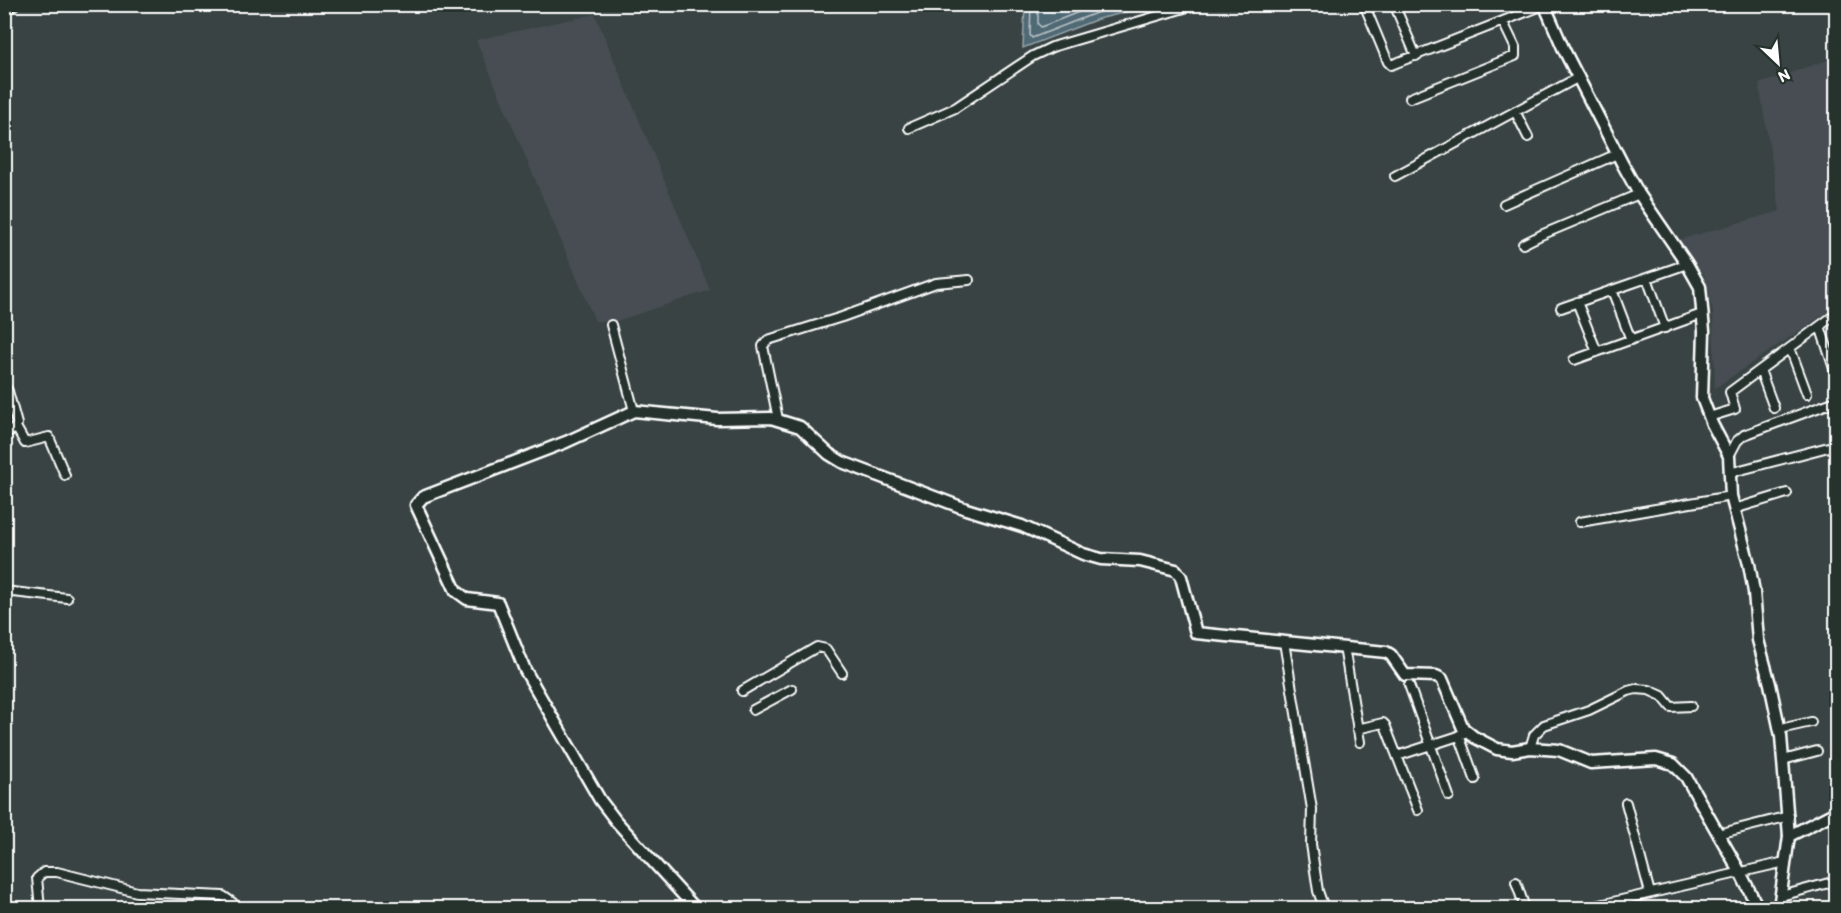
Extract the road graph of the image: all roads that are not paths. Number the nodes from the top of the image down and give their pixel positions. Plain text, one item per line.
1 (13, 4) edge
2 (1198, 4) edge
3 (1364, 4) edge
4 (1394, 4) edge
5 (1544, 5) edge
6 (4, 9) edge
7 (1503, 22) junction
8 (1416, 56) junction
9 (1579, 77) junction
10 (1410, 98) dead end
11 (1515, 111) junction
12 (909, 128) dead end
13 (1528, 137) dead end
14 (1617, 154) junction
15 (1395, 176) dead end
16 (1639, 194) junction
17 (1504, 204) dead end
18 (1522, 244) dead end
19 (1687, 264) junction
20 (1647, 278) junction
21 (969, 280) dead end
22 (1611, 290) junction
23 (1577, 303) junction
24 (1561, 308) dead end
25 (1702, 314) junction
26 (1836, 314) edge
27 (611, 325) dead end
28 (1820, 326) junction
29 (1665, 328) junction
30 (1631, 340) junction
31 (1790, 348) junction
32 (1597, 352) junction
33 (1575, 360) dead end
34 (1760, 370) junction
35 (1836, 375) edge
36 (4, 385) edge
37 (1807, 394) dead end
38 (1836, 401) edge
39 (1774, 408) dead end
40 (634, 411) junction
41 (1709, 417) junction
42 (778, 419) junction
43 (16, 427) junction
44 (4, 434) edge
45 (1836, 445) edge
46 (1729, 456) junction
47 (1729, 473) junction
48 (65, 475) dead end
49 (1787, 493) dead end
50 (1731, 496) junction
51 (1734, 510) junction
52 (1580, 522) dead end
53 (4, 591) edge
54 (67, 598) dead end
55 (1284, 642) junction
56 (1344, 647) junction
57 (842, 673) dead end
58 (1409, 685) dead end
59 (792, 689) dead end
60 (742, 691) dead end
61 (1690, 706) dead end
62 (753, 710) dead end
63 (1811, 722) dead end
64 (1357, 729) junction
65 (1780, 729) junction
66 (1463, 734) junction
67 (1359, 742) dead end
68 (1430, 744) junction
69 (1530, 748) junction
70 (1817, 751) dead end
71 (1397, 756) junction
72 (1783, 760) junction
73 (1475, 779) dead end
74 (1449, 796) dead end
75 (1626, 803) dead end
76 (1418, 810) dead end
77 (1836, 812) edge
78 (1789, 816) junction
79 (1718, 834) junction
80 (1790, 836) junction
81 (1785, 862) junction
82 (1740, 872) junction
83 (1836, 881) edge
84 (1516, 882) dead end
85 (1650, 893) junction
86 (1781, 897) junction
87 (233, 903) dead end
88 (40, 909) edge
89 (695, 909) edge
90 (1324, 909) edge
91 (1525, 909) edge
92 (1587, 909) edge
93 (1758, 909) edge
94 (1779, 909) edge

1 - 6 street
2 - 12 street
3 - 8 street
4 - 8 street
5 - 7 street
5 - 9 street
7 - 8 street
7 - 10 street
9 - 11 street
9 - 14 street
11 - 13 street
11 - 15 street
14 - 16 street
14 - 17 street
16 - 18 street
16 - 19 street
19 - 20 street
19 - 25 street
20 - 22 street
20 - 29 street
21 - 42 street
22 - 23 street
22 - 30 street
23 - 24 street
23 - 32 street
25 - 29 street
25 - 41 street
26 - 28 street
27 - 40 street
28 - 31 street
28 - 35 street
29 - 30 street
30 - 32 street
31 - 34 street
31 - 37 street
32 - 33 street
34 - 39 street
34 - 41 street
36 - 43 street
38 - 46 street
40 - 42 street
40 - 89 street
41 - 46 street
42 - 55 street
43 - 44 street
43 - 48 street
45 - 47 street
46 - 47 street
47 - 50 street
49 - 51 street
50 - 51 street
50 - 52 street
51 - 65 street
53 - 54 street
55 - 56 street
55 - 90 street
56 - 64 street
56 - 66 street
57 - 60 street
58 - 68 street
59 - 62 street
61 - 69 street
63 - 65 street
64 - 67 street
64 - 71 street
65 - 72 street
66 - 68 street
66 - 69 street
66 - 73 street
68 - 71 street
68 - 74 street
69 - 79 street
70 - 72 street
71 - 76 street
72 - 78 street
75 - 85 street
77 - 80 street
78 - 79 street
78 - 80 street
79 - 82 street
80 - 81 street
81 - 82 street
81 - 86 street
82 - 85 street
82 - 93 street
83 - 86 street
84 - 91 street
85 - 92 street
86 - 94 street
87 - 88 street

